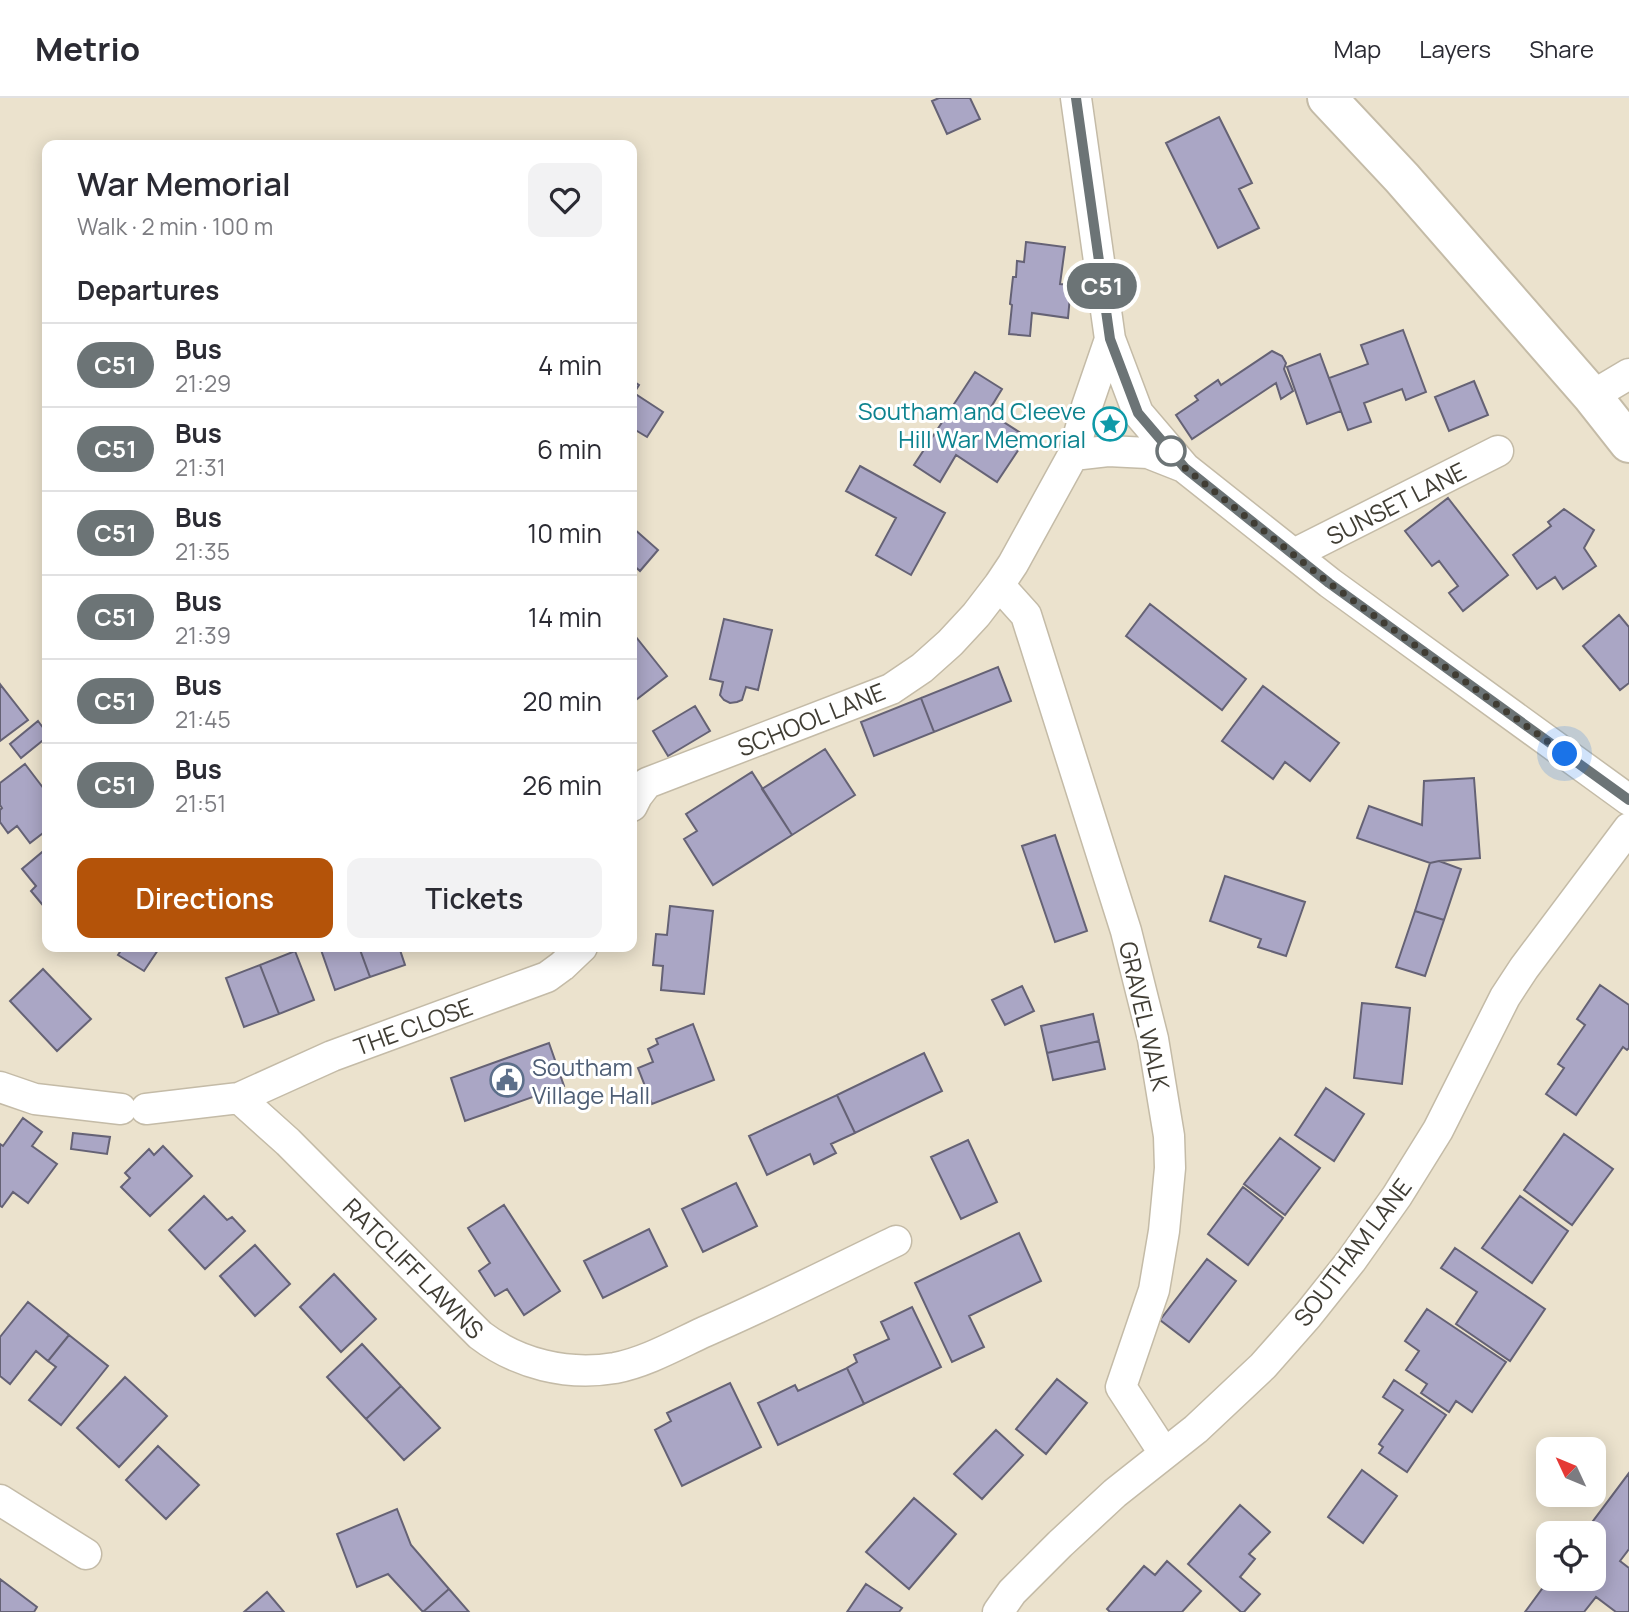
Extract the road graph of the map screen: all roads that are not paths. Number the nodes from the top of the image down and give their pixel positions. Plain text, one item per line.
1 (1076, 98) edge
2 (1327, 98) edge
3 (1110, 339) junction
4 (1629, 373) edge
5 (1591, 396) junction
6 (1629, 443) edge
7 (1498, 451) dead end
8 (1073, 455) junction
9 (1185, 468) junction
10 (1294, 554) junction
11 (999, 585) junction
12 (639, 795) edge
13 (1629, 800) edge
14 (1629, 828) edge
15 (577, 952) edge
16 (0, 1087) edge
17 (239, 1098) junction
18 (896, 1241) dead end
19 (1164, 1453) junction
20 (0, 1500) edge
21 (86, 1554) dead end
22 (998, 1612) edge

1 - 3 street
2 - 5 main road
3 - 8 street, SCHOOL LANE
3 - 9 street
4 - 5 street
5 - 6 main road
7 - 10 street, SUNSET LANE
8 - 9 street
8 - 11 street, SCHOOL LANE
9 - 10 street
10 - 13 street
11 - 12 street, SCHOOL LANE
11 - 19 street, GRAVEL WALK
14 - 19 street, SOUTHAM LANE
15 - 17 street, THE CLOSE
16 - 17 street
17 - 18 street, RATCLIFF LAWNS
19 - 22 street, SOUTHAM LANE
20 - 21 street

